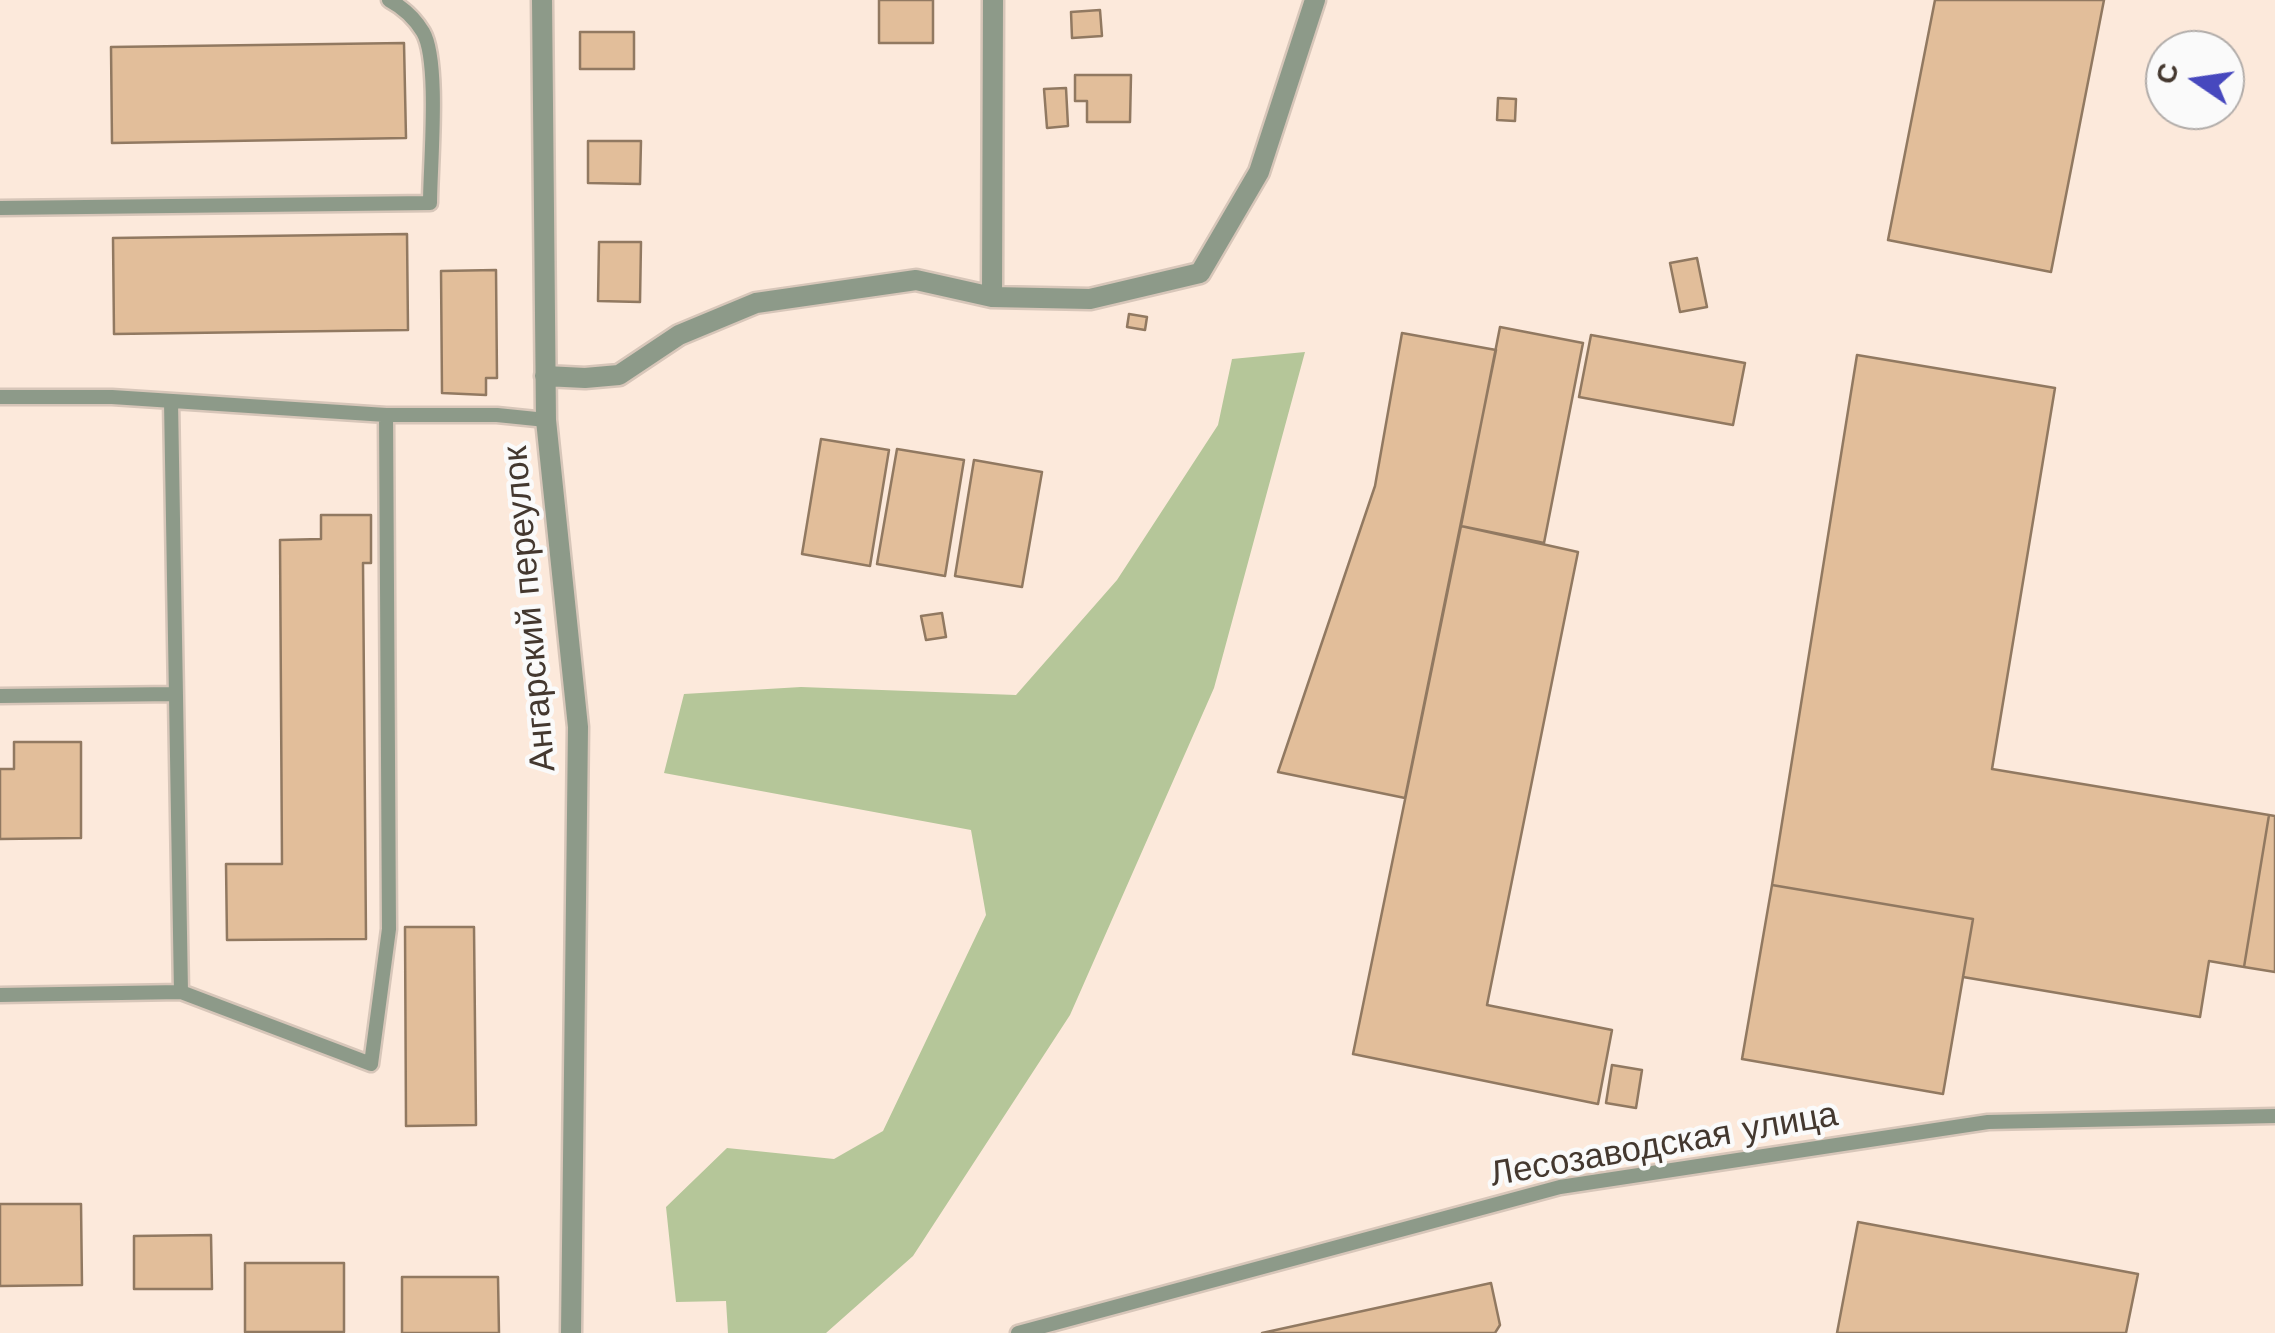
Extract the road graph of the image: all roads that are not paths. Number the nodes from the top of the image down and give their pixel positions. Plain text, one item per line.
1 (389, 0) edge
2 (542, 0) edge
3 (993, 0) edge
4 (1316, 0) edge
5 (0, 208) edge
6 (992, 296) junction
7 (546, 376) junction
8 (0, 397) edge
9 (170, 401) junction
10 (386, 415) junction
11 (546, 420) junction
12 (176, 694) junction
13 (0, 696) edge
14 (181, 992) junction
15 (0, 995) edge
16 (2275, 1116) edge
17 (571, 1333) edge
18 (1018, 1333) edge

1 - 5 lane
2 - 7 street, Ангарский переулок
3 - 6 street
4 - 6 street
6 - 7 street
7 - 11 street, Ангарский переулок
8 - 9 lane
9 - 10 lane
9 - 12 lane
10 - 11 lane
10 - 14 lane
11 - 17 street, Ангарский переулок
12 - 13 lane
12 - 14 lane
14 - 15 lane
16 - 18 lane, Лесозаводская улица

